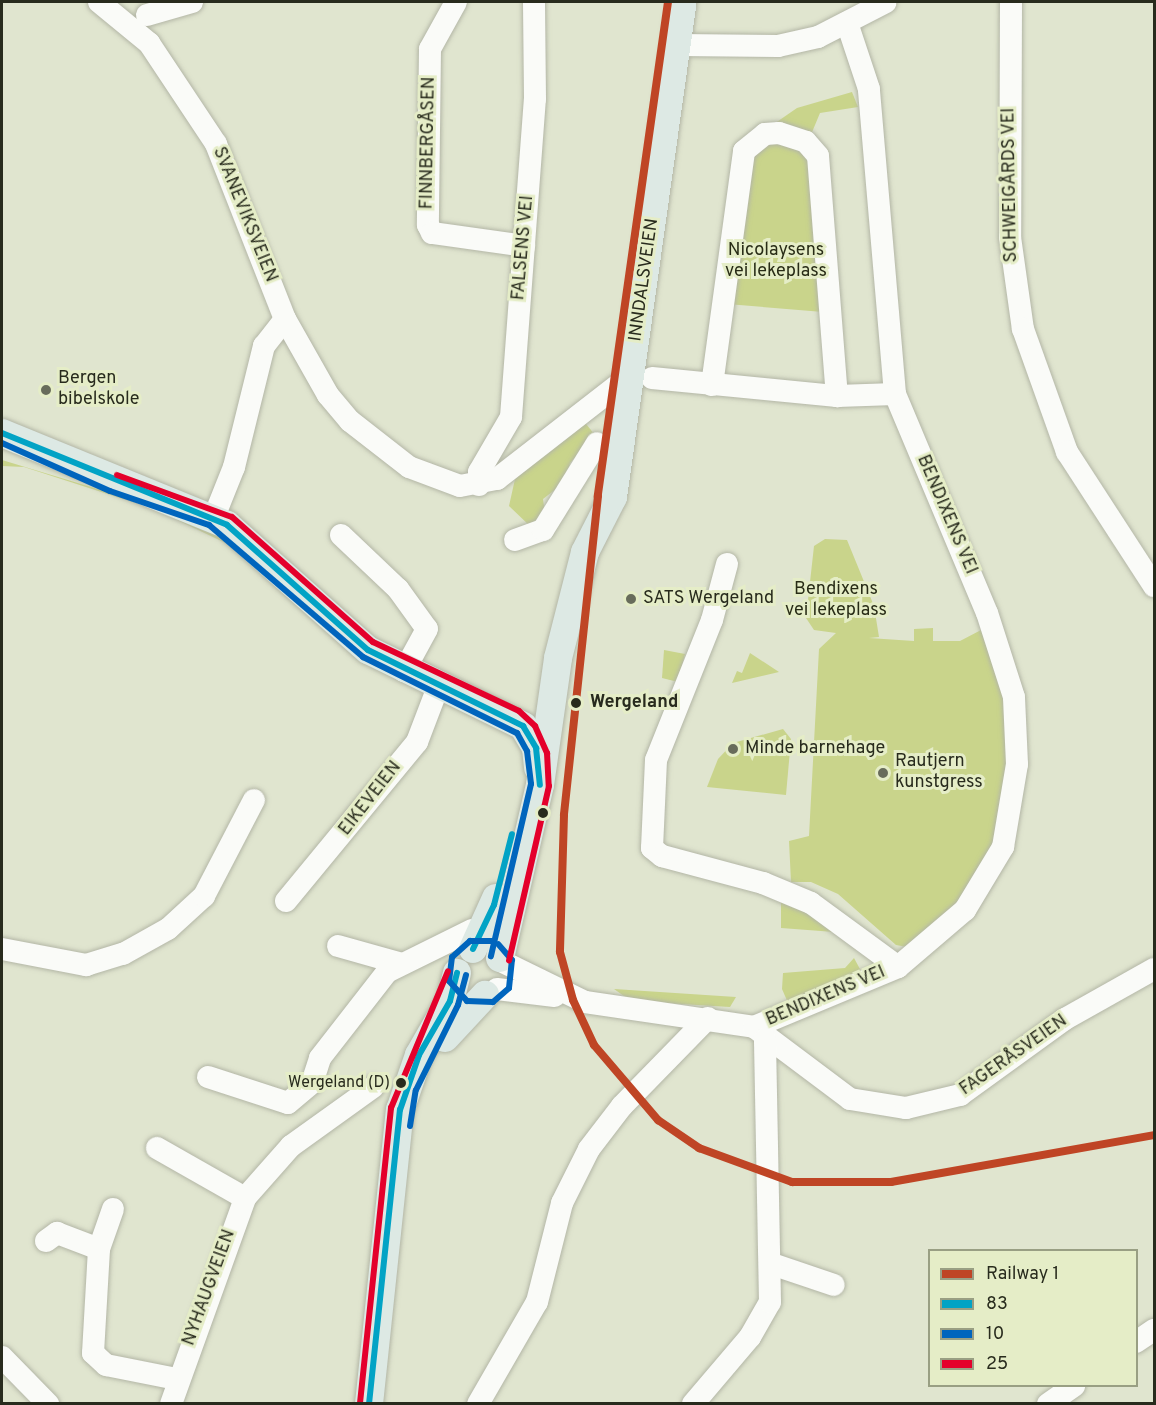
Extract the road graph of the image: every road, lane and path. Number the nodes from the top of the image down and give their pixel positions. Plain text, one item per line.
1 (99, 2) edge
2 (192, 2) edge
3 (456, 2) edge
4 (534, 2) edge
5 (683, 2) edge
6 (886, 2) edge
7 (1011, 2) edge
8 (145, 14) edge
9 (848, 23) junction
10 (678, 45) junction
11 (524, 246) junction
12 (285, 319) junction
13 (643, 375) junction
14 (712, 385) junction
15 (895, 394) junction
16 (837, 396) junction
17 (2, 433) edge
18 (597, 443) dead end
19 (2, 454) edge
20 (114, 483) junction
21 (479, 485) junction
22 (214, 517) junction
23 (341, 535) dead end
24 (515, 540) dead end
25 (727, 564) dead end
26 (1155, 586) edge
27 (404, 671) junction
28 (438, 687) junction
29 (482, 708) junction
30 (540, 785) junction
31 (254, 801) dead end
32 (286, 901) dead end
33 (472, 940) junction
34 (338, 946) dead end
35 (2, 949) edge
36 (402, 964) junction
37 (898, 967) junction
38 (1155, 969) edge
39 (457, 973) junction
40 (496, 976) junction
41 (708, 1018) junction
42 (760, 1033) junction
43 (208, 1077) dead end
44 (312, 1083) junction
45 (373, 1087) dead end
46 (328, 1114) junction
47 (401, 1125) junction
48 (157, 1148) dead end
49 (245, 1198) junction
50 (113, 1209) dead end
51 (46, 1240) dead end
52 (99, 1249) junction
53 (772, 1264) junction
54 (834, 1285) dead end
55 (1155, 1330) edge
56 (1138, 1341) edge
57 (2, 1357) edge
58 (177, 1379) junction
59 (1073, 1387) edge
60 (48, 1404) edge
61 (171, 1404) edge
62 (369, 1404) edge
63 (478, 1404) edge
64 (693, 1404) edge
65 (1048, 1404) edge

1 - 8 street, SVANEVIKSVEIEN
2 - 8 street
3 - 11 street, FINNBERGÅSEN
4 - 11 street, FALSENS VEI
5 - 10 main road, INNDALSVEIEN
6 - 9 street
7 - 26 street, SCHWEIGÅRDS VEI
8 - 12 street, SVANEVIKSVEIEN
9 - 10 street
9 - 15 street, BENDIXENS VEI
10 - 13 main road, INNDALSVEIEN
11 - 21 street, FALSENS VEI
12 - 21 street, SVANEVIKSVEIEN
12 - 22 street
13 - 14 street
13 - 21 street
13 - 30 main road, INNDALSVEIEN
14 - 16 street
14 - 16 street
15 - 16 street
15 - 37 street, BENDIXENS VEI
17 - 20 main road
18 - 24 street
19 - 20 main road
20 - 22 main road
22 - 27 main road
23 - 27 street
25 - 37 street, BENDIXENS VEI
27 - 28 main road
28 - 29 main road
28 - 32 street, EIKEVEIEN
29 - 30 main road
29 - 33 main road
30 - 40 main road
31 - 35 street
33 - 36 street
33 - 39 main road
33 - 40 main road
34 - 36 street
36 - 44 street
37 - 42 street, BENDIXENS VEI
38 - 42 street, FAGERÅSVEIEN
39 - 40 main road
39 - 47 main road
40 - 41 street, FAGERÅSVEIEN
40 - 47 main road
41 - 42 street, FAGERÅSVEIEN
41 - 63 street
42 - 53 street
43 - 44 street
44 - 46 street
45 - 46 street, NYHAUGVEIEN
46 - 49 street, NYHAUGVEIEN
47 - 62 main road
48 - 49 street
49 - 58 street, NYHAUGVEIEN
50 - 52 street
51 - 52 street
52 - 58 street
53 - 54 street
53 - 64 street
55 - 56 street
57 - 60 street
58 - 61 street, NYHAUGVEIEN
59 - 65 street

